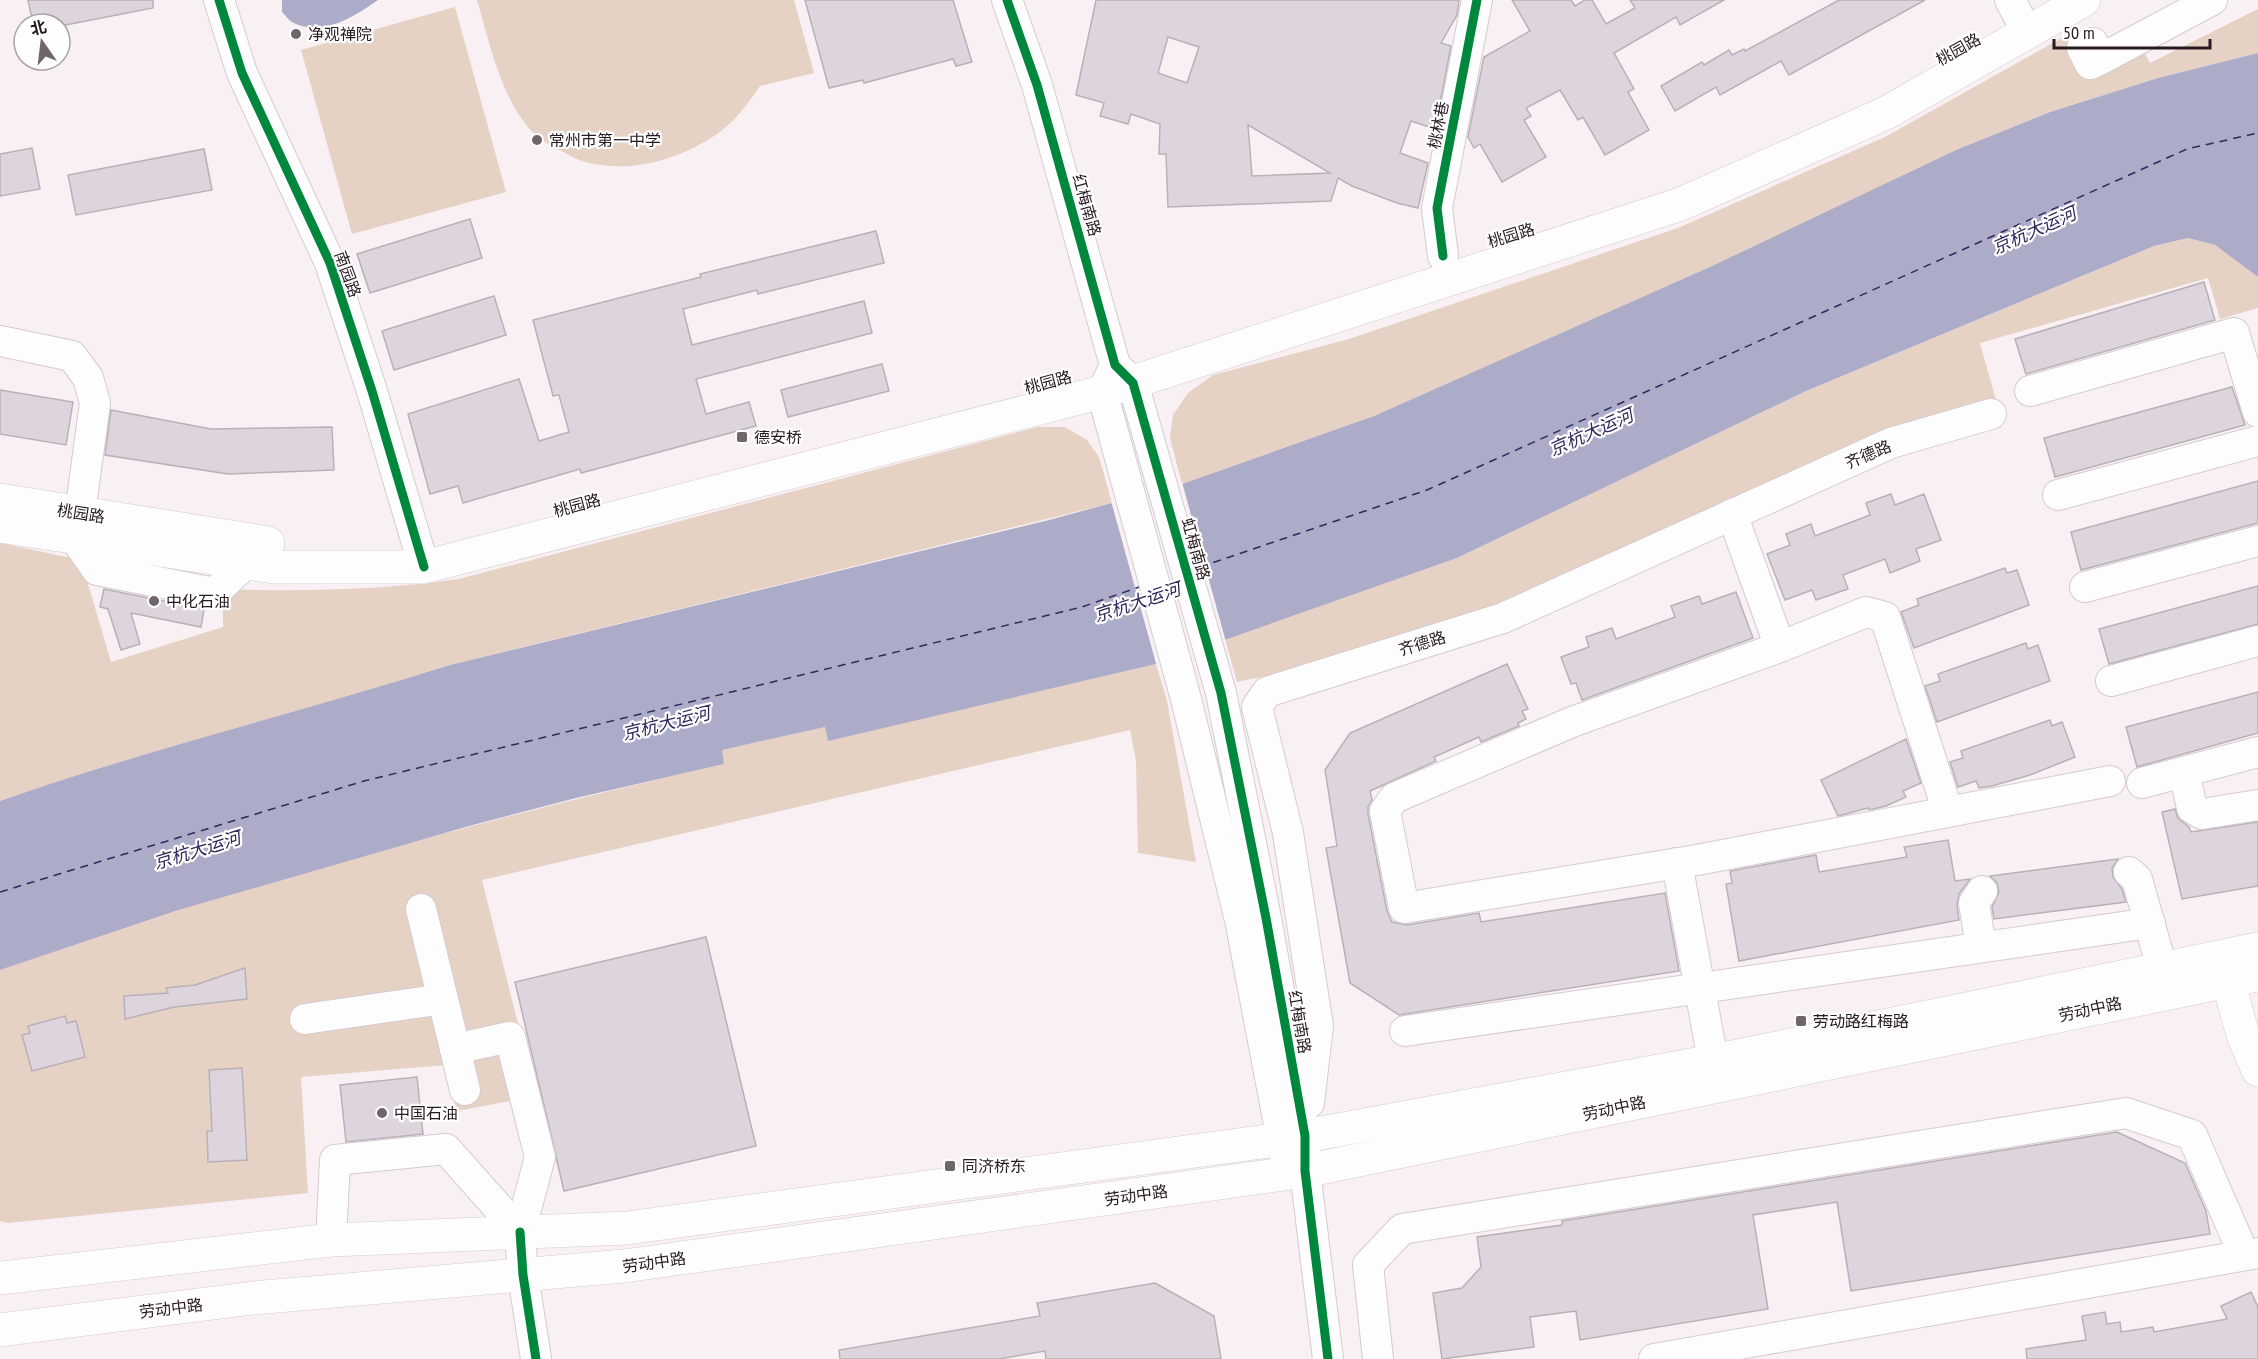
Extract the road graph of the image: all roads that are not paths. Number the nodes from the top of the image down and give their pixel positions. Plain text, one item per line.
1 (219, 0) edge
2 (1007, 0) edge
3 (1477, 0) edge
4 (2084, 0) edge
5 (2212, 0) edge
6 (2025, 5) edge
7 (2101, 58) dead end
8 (1443, 256) junction
9 (0, 341) edge
10 (1116, 380) junction
11 (2030, 390) dead end
12 (2258, 412) edge
13 (1142, 414) joint
14 (1991, 414) dead end
15 (2258, 441) edge
16 (2058, 495) dead end
17 (0, 500) edge
18 (1732, 514) junction
19 (77, 525) junction
20 (0, 526) edge
21 (2258, 541) edge
22 (422, 556) junction
23 (2085, 587) dead end
24 (2258, 641) edge
25 (1780, 647) junction
26 (2111, 681) dead end
27 (1221, 693) joint
28 (2258, 752) edge
29 (2184, 772) junction
30 (2110, 781) dead end
31 (2142, 783) dead end
32 (2258, 805) edge
33 (1948, 812) junction
34 (1687, 862) junction
35 (2129, 872) dead end
36 (1982, 891) dead end
37 (421, 909) dead end
38 (2150, 923) junction
39 (1981, 947) junction
40 (2162, 968) junction
41 (2247, 972) edge
42 (1710, 987) junction
43 (443, 999) junction
44 (305, 1019) dead end
45 (1405, 1030) dead end
46 (455, 1049) junction
47 (1723, 1059) junction
48 (2258, 1070) edge
49 (465, 1090) dead end
50 (1293, 1137) junction
51 (1297, 1173) junction
52 (520, 1232) junction
53 (331, 1240) junction
54 (2251, 1254) edge
55 (0, 1257) edge
56 (56, 1272) junction
57 (524, 1275) junction
58 (0, 1278) edge
59 (55, 1323) junction
60 (0, 1330) edge
61 (0, 1346) edge
62 (536, 1359) edge
63 (1312, 1359) edge
64 (1328, 1359) edge
65 (1378, 1359) edge
66 (1654, 1359) edge

1 - 22 street, 南园路
2 - 10 street, 红梅南路
3 - 8 street, 桃林巷
4 - 10 main road
5 - 7 street
6 - 8 main road, 桃园路
8 - 10 main road, 桃园路
9 - 19 street
10 - 13 street, 红梅南路
10 - 22 main road, 桃园路
10 - 50 street, 红梅南路
11 - 12 street
13 - 27 street, 虹梅南路
14 - 18 street, 齐德路
15 - 16 street
17 - 19 main road, 桃园路
18 - 25 street
18 - 50 street, 齐德路
19 - 20 main road, 桃园路
19 - 22 main road, 桃园路
19 - 22 main road, 桃园路
21 - 23 street
24 - 26 street
25 - 33 street
25 - 34 street
27 - 50 street, 红梅南路
28 - 29 street
29 - 31 street
29 - 32 street
30 - 33 street
33 - 34 street
34 - 42 street
35 - 38 street
36 - 39 street
37 - 43 street
38 - 39 street
38 - 40 street
39 - 42 street
40 - 41 main road, 劳动中路
40 - 47 main road, 劳动中路
41 - 48 main road
41 - 51 main road, 劳动中路
42 - 45 street
42 - 47 street
43 - 44 street
43 - 46 street
46 - 49 street
46 - 52 street
47 - 50 main road, 劳动中路
50 - 51 street, 红梅南路
50 - 52 main road, 劳动中路
51 - 57 main road, 劳动中路
51 - 63 street, 红梅南路
51 - 64 street, 红梅南路
52 - 53 main road, 劳动中路
52 - 53 street
52 - 57 street
53 - 56 main road, 劳动中路
54 - 65 street
54 - 66 street
55 - 56 main road
56 - 58 main road, 劳动中路
57 - 59 main road, 劳动中路
57 - 62 street
59 - 60 main road, 劳动中路
59 - 61 main road

